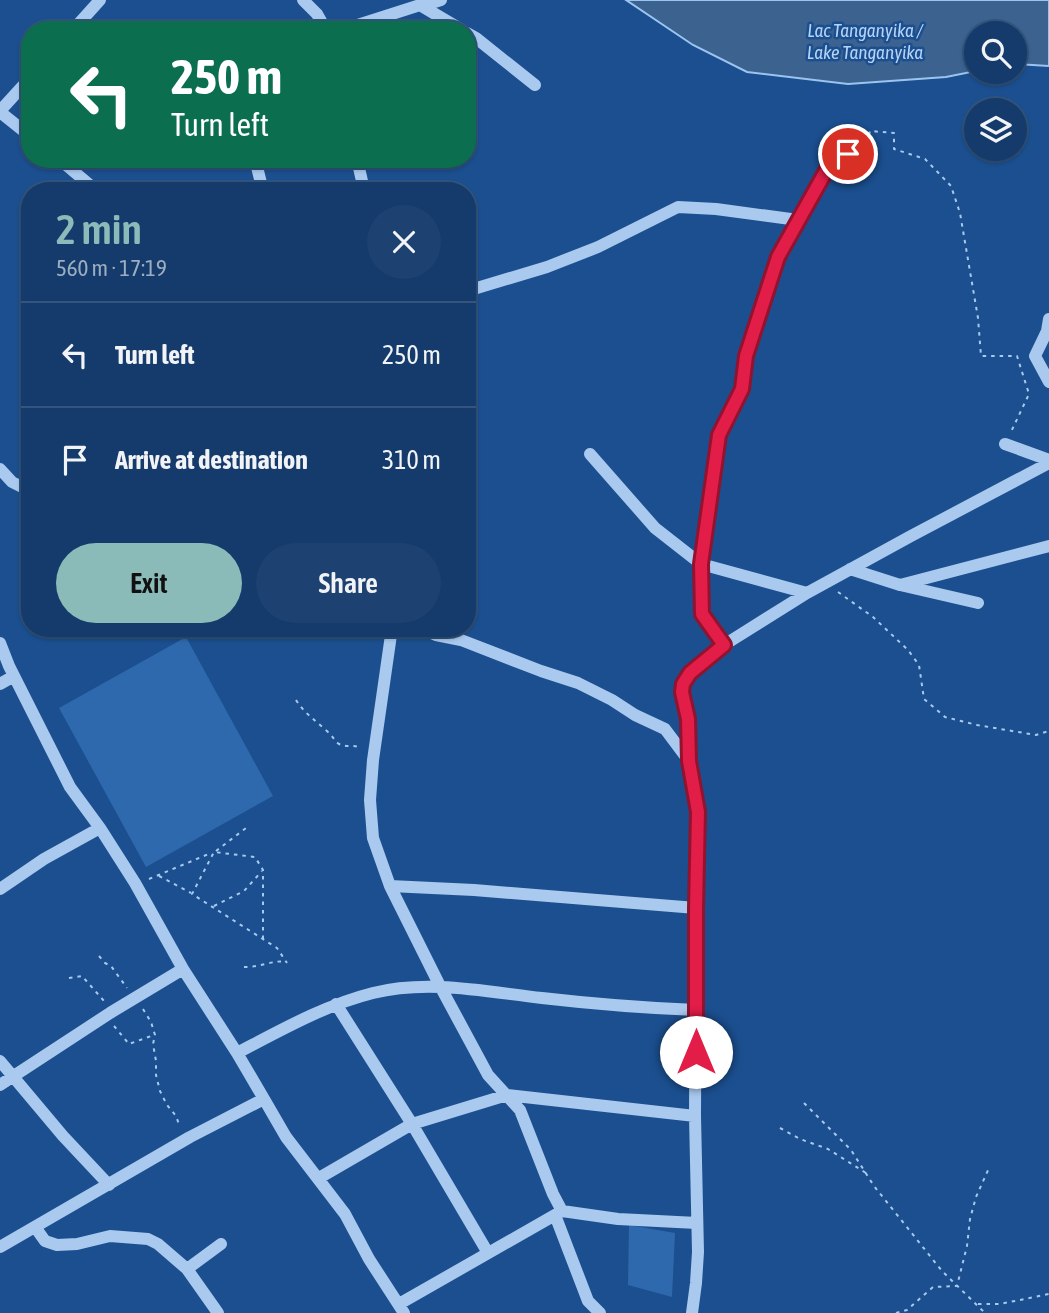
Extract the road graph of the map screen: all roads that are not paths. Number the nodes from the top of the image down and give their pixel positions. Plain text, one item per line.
1 (100, 0) edge
2 (303, 0) edge
3 (441, 0) edge
4 (421, 4) edge
5 (82, 21) edge
6 (321, 21) edge
7 (369, 21) edge
8 (448, 21) edge
9 (476, 40) edge
10 (535, 85) dead end
11 (21, 88) edge
12 (0, 111) edge
13 (21, 128) edge
14 (865, 146) road end
15 (70, 168) edge
16 (86, 182) edge
17 (798, 220) junction
18 (476, 288) edge
19 (1049, 319) edge
20 (1049, 382) edge
21 (1005, 444) road end
22 (590, 454) dead end
23 (1049, 461) edge
24 (0, 469) edge
25 (21, 486) edge
26 (1049, 546) edge
27 (701, 564) junction
28 (850, 569) junction
29 (900, 584) junction
30 (807, 593) junction
31 (978, 603) dead end
32 (391, 637) edge
33 (448, 637) edge
34 (0, 643) edge
35 (724, 645) junction
36 (14, 676) junction
37 (0, 684) edge
38 (689, 761) junction
39 (100, 828) junction
40 (390, 886) junction
41 (0, 889) edge
42 (696, 908) junction
43 (183, 970) junction
44 (440, 986) junction
45 (335, 1004) junction
46 (696, 1010) junction
47 (237, 1053) junction
48 (0, 1061) edge
49 (12, 1077) junction
50 (0, 1085) edge
51 (507, 1095) junction
52 (264, 1099) junction
53 (695, 1116) junction
54 (412, 1124) junction
55 (319, 1178) junction
56 (109, 1185) junction
57 (559, 1213) junction
58 (696, 1223) junction
59 (35, 1227) junction
60 (220, 1244) dead end
61 (0, 1247) edge
62 (488, 1252) junction
63 (187, 1269) junction
64 (401, 1309) edge
65 (218, 1313) edge
66 (600, 1313) edge
67 (692, 1313) edge

1 - 5 street
2 - 6 street
3 - 4 street
4 - 7 street
4 - 8 street
9 - 10 street
11 - 12 street
12 - 13 street
14 - 17 street
15 - 16 street
17 - 18 street
17 - 27 street
19 - 20 street
21 - 23 street
22 - 27 street
23 - 28 street
24 - 25 street
26 - 29 street
27 - 30 street
27 - 35 street
28 - 29 street
28 - 30 street
29 - 31 street
30 - 35 street
32 - 40 street
33 - 38 street
34 - 36 street
35 - 38 street
36 - 37 street
36 - 39 street
38 - 42 street
39 - 41 street
39 - 43 street
40 - 42 street
40 - 44 street
42 - 46 street
43 - 47 street
43 - 49 street
44 - 45 street
44 - 46 street
44 - 51 street
45 - 47 street
45 - 54 street
46 - 53 street
47 - 52 street
48 - 49 street
49 - 50 street
49 - 56 street
51 - 53 street
51 - 54 street
51 - 57 street
52 - 55 street
52 - 56 street
53 - 58 street
54 - 55 street
54 - 62 street
55 - 64 street
56 - 59 street
57 - 58 street
57 - 62 street
57 - 66 street
58 - 67 street
59 - 61 street
59 - 63 street
60 - 63 street
62 - 64 street
63 - 65 street

